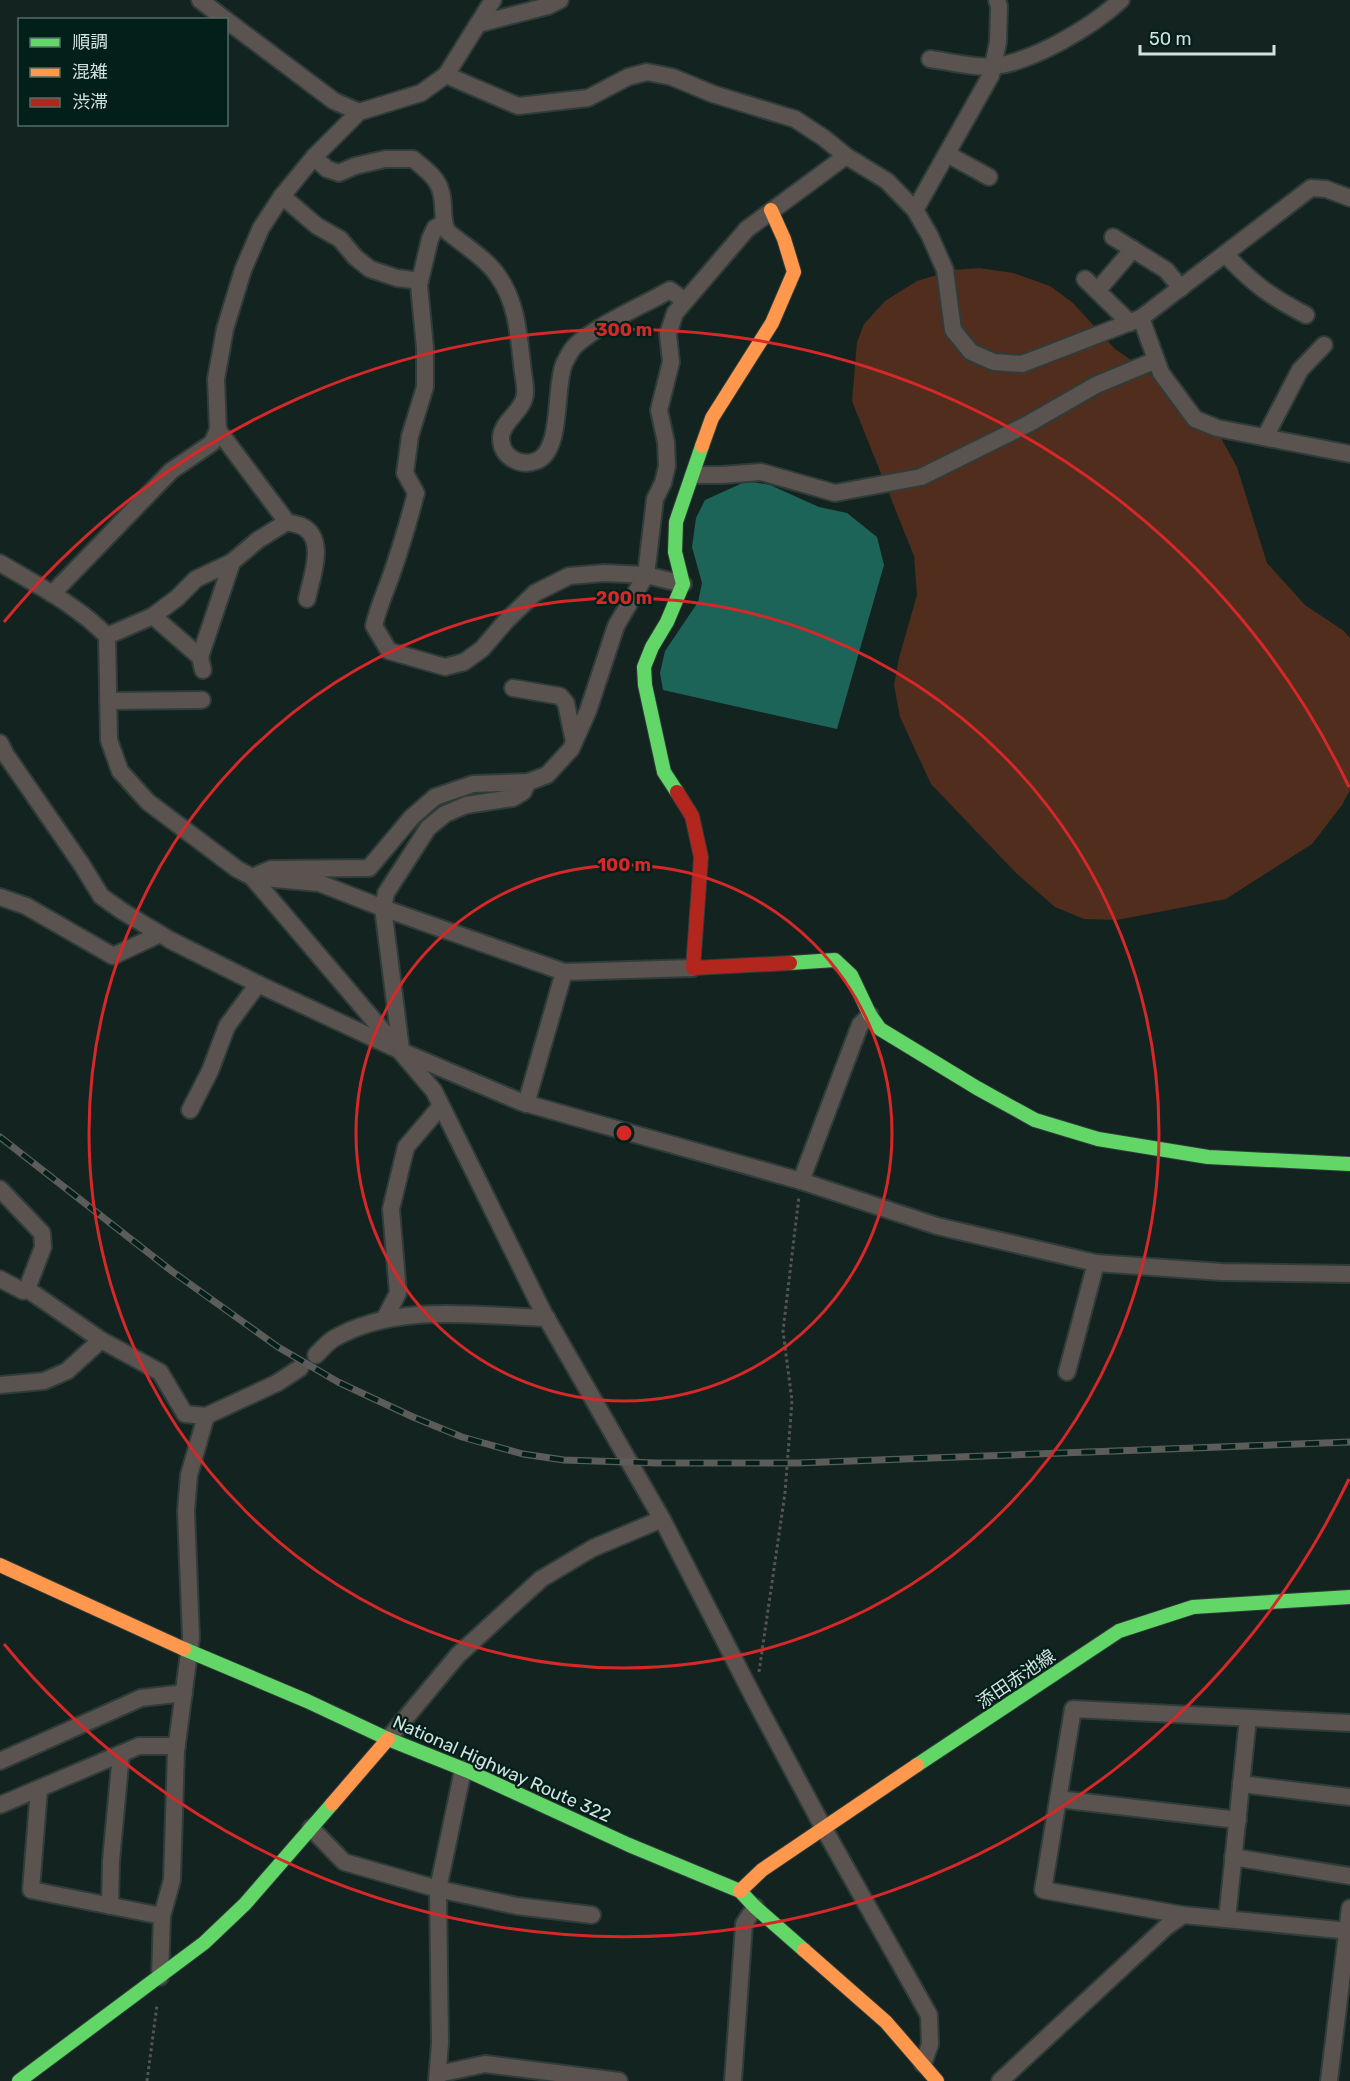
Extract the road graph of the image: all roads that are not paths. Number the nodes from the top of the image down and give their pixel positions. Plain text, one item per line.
1 (200, 0) edge
2 (493, 0) edge
3 (560, 0) edge
4 (997, 0) edge
5 (1120, 0) edge
6 (223, 18) edge
7 (228, 22) edge
8 (478, 24) junction
9 (930, 58) dead end
10 (993, 67) junction
11 (446, 75) junction
12 (359, 112) junction
13 (947, 154) junction
14 (846, 156) junction
15 (314, 157) junction
16 (989, 177) dead end
17 (282, 196) junction
18 (1350, 198) edge
19 (771, 210) junction
20 (915, 210) junction
21 (444, 224) junction
22 (1113, 237) dead end
23 (1133, 249) junction
24 (1225, 254) junction
25 (420, 281) junction
26 (1180, 288) junction
27 (685, 301) junction
28 (1306, 315) dead end
29 (1135, 321) junction
30 (1324, 345) dead end
31 (1156, 360) junction
32 (218, 430) junction
33 (1265, 437) junction
34 (1350, 454) edge
35 (694, 475) junction
36 (287, 522) junction
37 (232, 562) junction
38 (0, 563) edge
39 (646, 575) junction
40 (682, 584) junction
41 (52, 594) junction
42 (307, 599) dead end
43 (153, 616) junction
44 (106, 636) junction
45 (513, 688) dead end
46 (202, 700) dead end
47 (108, 701) junction
48 (574, 742) junction
49 (2, 753) edge
50 (528, 783) junction
51 (252, 877) junction
52 (0, 897) edge
53 (383, 908) junction
54 (160, 934) junction
55 (693, 968) junction
56 (564, 972) junction
57 (258, 984) junction
58 (870, 1015) junction
59 (401, 1051) junction
60 (526, 1104) junction
61 (441, 1106) junction
62 (190, 1110) dead end
63 (1350, 1164) edge
64 (801, 1181) junction
65 (0, 1189) edge
66 (1096, 1263) junction
67 (1350, 1274) edge
68 (0, 1279) edge
69 (27, 1289) junction
70 (385, 1318) junction
71 (547, 1318) junction
72 (100, 1340) junction
73 (316, 1355) dead end
74 (300, 1368) dead end
75 (1067, 1372) dead end
76 (0, 1385) edge
77 (206, 1416) junction
78 (662, 1519) junction
79 (0, 1565) edge
80 (1350, 1597) edge
81 (189, 1651) junction
82 (184, 1693) junction
83 (1248, 1718) junction
84 (1350, 1723) edge
85 (387, 1739) junction
86 (177, 1746) junction
87 (121, 1754) junction
88 (0, 1761) edge
89 (463, 1770) junction
90 (1241, 1784) junction
91 (39, 1789) junction
92 (1350, 1797) edge
93 (1058, 1800) junction
94 (0, 1805) edge
95 (1238, 1820) junction
96 (823, 1827) junction
97 (311, 1828) junction
98 (1233, 1857) junction
99 (1350, 1876) edge
100 (438, 1889) junction
101 (740, 1891) junction
102 (110, 1906) junction
103 (755, 1907) junction
104 (1350, 1908) edge
105 (592, 1915) dead end
106 (1183, 1915) junction
107 (162, 1916) junction
108 (1227, 1919) junction
109 (1349, 1931) edge
110 (160, 1977) junction
111 (923, 2064) junction
112 (437, 2078) edge
113 (19, 2081) edge
114 (619, 2081) edge
115 (733, 2081) edge
116 (937, 2081) edge
117 (1000, 2081) edge
118 (1329, 2081) edge

1 - 6 street
2 - 8 street
3 - 8 street
4 - 10 street
5 - 10 street
7 - 12 street
8 - 11 street
9 - 10 street
10 - 13 street
11 - 12 street
11 - 14 street
12 - 15 street
13 - 16 street
13 - 20 street
14 - 19 street
14 - 20 street
15 - 17 street
15 - 21 street
17 - 25 street
17 - 32 street
18 - 24 street
19 - 27 street
19 - 35 main road
20 - 29 street
21 - 25 street
21 - 27 street
22 - 23 street
23 - 26 street
23 - 29 street
24 - 26 street
24 - 28 street
25 - 39 street
26 - 29 street
27 - 39 street
29 - 31 street
30 - 33 street
31 - 33 street
31 - 35 street
32 - 36 street
32 - 41 street
33 - 34 street
35 - 40 main road
36 - 37 street
36 - 42 street
37 - 43 street
37 - 43 street
38 - 41 street
39 - 40 street
39 - 48 street
40 - 55 main road
41 - 44 street
43 - 44 street
44 - 47 street
45 - 48 street
46 - 47 street
47 - 51 street
48 - 50 street
49 - 54 street
50 - 51 street
50 - 53 street
51 - 53 street
51 - 59 street
52 - 54 street
53 - 56 street
53 - 59 street
54 - 57 street
55 - 56 street
55 - 58 main road
56 - 60 street
57 - 59 street
57 - 62 street
58 - 63 main road
58 - 64 street
59 - 60 street
59 - 61 street
60 - 64 street
61 - 70 street
61 - 71 street
64 - 66 street
65 - 69 street
66 - 67 street
66 - 75 street
68 - 69 street
69 - 72 street
70 - 71 street
70 - 73 street
71 - 78 street
72 - 76 street
72 - 77 street
74 - 77 street
77 - 81 street
78 - 85 street
78 - 96 street
79 - 81 main road, National Highway Route 322
80 - 96 main road, 添田赤池線
81 - 82 street
81 - 85 main road, National Highway Route 322
82 - 86 street
82 - 88 street
83 - 84 street
83 - 90 street
83 - 93 street
85 - 89 main road, National Highway Route 322
85 - 97 main road
86 - 87 street
86 - 107 street
87 - 91 street
87 - 102 street
89 - 100 street
89 - 101 main road, National Highway Route 322
90 - 92 street
90 - 95 street
91 - 94 street
91 - 102 street
93 - 95 street
93 - 106 street
95 - 98 street
96 - 101 main road, 添田赤池線
96 - 111 street
97 - 100 street
97 - 110 main road
98 - 99 street
98 - 108 street
100 - 105 street
100 - 112 street
101 - 103 main road, National Highway Route 322
102 - 107 street
103 - 111 main road, National Highway Route 322
103 - 115 street
104 - 109 street
106 - 108 street
106 - 117 street
107 - 110 street
108 - 109 street
109 - 118 street
110 - 113 main road
111 - 116 main road, National Highway Route 322
112 - 114 street

